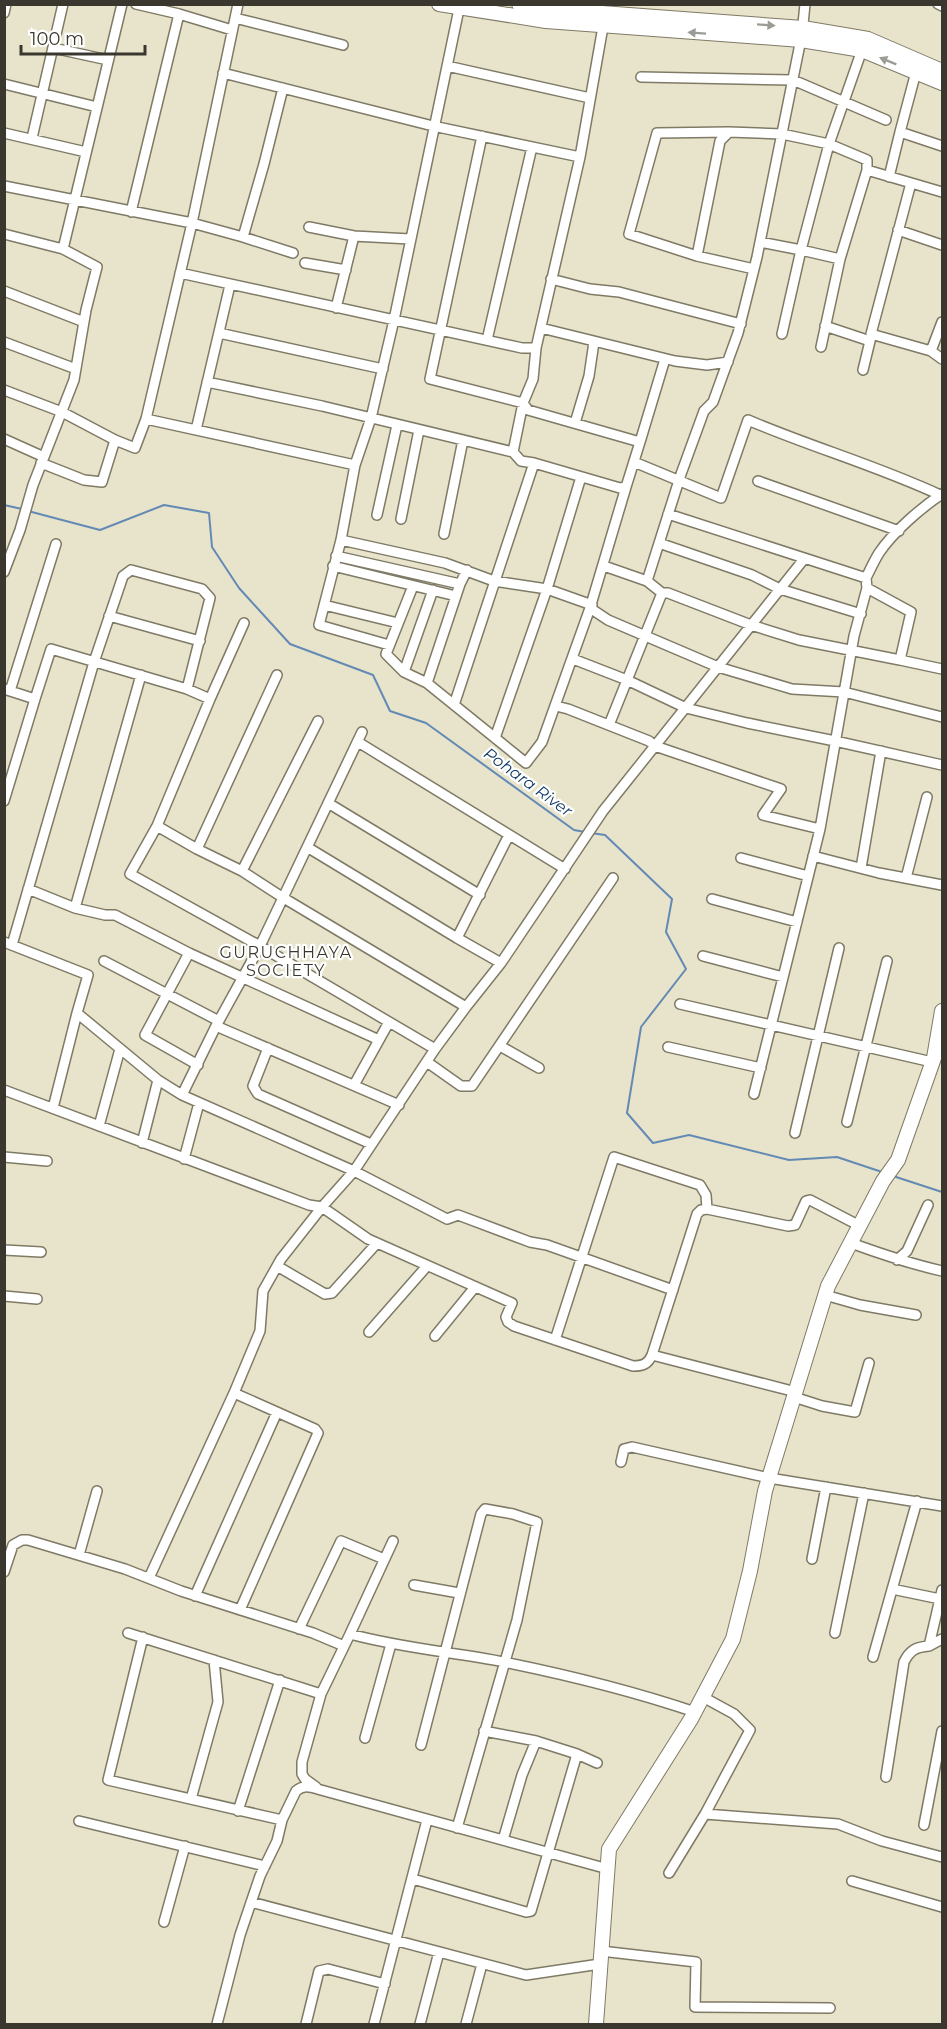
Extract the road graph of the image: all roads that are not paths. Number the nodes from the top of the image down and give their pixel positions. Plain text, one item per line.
1 (6, 4) edge
2 (63, 4) edge
3 (122, 4) edge
4 (136, 4) edge
5 (238, 4) edge
6 (439, 4) edge
7 (519, 4) edge
8 (805, 4) edge
9 (938, 4) edge
10 (942, 6) edge
11 (458, 7) edge
12 (548, 12) edge
13 (4, 13) edge
14 (179, 14) junction
15 (235, 18) junction
16 (604, 19) junction
17 (232, 30) junction
18 (802, 34) junction
19 (864, 44) junction
20 (343, 45) dead end
21 (53, 48) junction
22 (108, 60) junction
23 (447, 66) junction
24 (916, 72) junction
25 (223, 73) junction
26 (641, 77) dead end
27 (941, 77) edge
28 (793, 80) junction
29 (4, 84) edge
30 (283, 88) junction
31 (42, 93) junction
32 (590, 98) junction
33 (844, 101) junction
34 (97, 107) junction
35 (886, 120) dead end
36 (433, 126) junction
37 (729, 132) junction
38 (900, 132) junction
39 (4, 133) edge
40 (782, 134) junction
41 (482, 136) junction
42 (32, 138) junction
43 (829, 144) junction
44 (942, 146) edge
45 (532, 147) junction
46 (86, 152) junction
47 (580, 157) junction
48 (867, 170) junction
49 (890, 177) junction
50 (911, 183) junction
51 (4, 186) edge
52 (942, 192) edge
53 (74, 200) junction
54 (131, 212) junction
55 (192, 223) junction
56 (309, 227) dead end
57 (898, 230) junction
58 (4, 234) edge
59 (354, 236) junction
60 (243, 237) junction
61 (410, 239) junction
62 (760, 242) junction
63 (942, 245) edge
64 (63, 249) junction
65 (801, 250) junction
66 (293, 253) dead end
67 (697, 256) junction
68 (840, 259) junction
69 (305, 263) dead end
70 (754, 269) junction
71 (346, 270) junction
72 (180, 273) junction
73 (551, 279) junction
74 (230, 285) junction
75 (4, 291) edge
76 (336, 308) junction
77 (394, 320) junction
78 (84, 322) junction
79 (942, 322) edge
80 (741, 324) junction
81 (825, 326) junction
82 (541, 328) junction
83 (440, 330) junction
84 (219, 333) junction
85 (782, 334) dead end
86 (870, 338) junction
87 (487, 340) junction
88 (4, 342) edge
89 (594, 342) junction
90 (821, 347) dead end
91 (536, 348) junction
92 (931, 351) junction
93 (665, 359) junction
94 (942, 359) edge
95 (728, 362) junction
96 (76, 369) junction
97 (383, 369) junction
98 (863, 370) dead end
99 (207, 382) junction
100 (4, 390) edge
101 (523, 403) junction
102 (62, 412) junction
103 (371, 418) junction
104 (146, 419) junction
105 (575, 423) junction
106 (397, 424) junction
107 (196, 430) junction
108 (419, 430) junction
109 (4, 439) edge
110 (115, 440) junction
111 (463, 440) junction
112 (639, 442) junction
113 (513, 452) junction
114 (43, 460) junction
115 (634, 462) junction
116 (534, 463) junction
117 (356, 465) junction
118 (581, 477) junction
119 (679, 480) junction
120 (758, 481) dead end
121 (627, 487) junction
122 (941, 495) edge
123 (668, 514) junction
124 (377, 515) dead end
125 (401, 519) dead end
126 (899, 531) junction
127 (444, 534) dead end
128 (4, 540) edge
129 (341, 540) junction
130 (15, 543) junction
131 (659, 543) junction
132 (56, 544) dead end
133 (804, 559) junction
134 (335, 561) junction
135 (604, 566) junction
136 (467, 570) junction
137 (4, 572) edge
138 (494, 580) junction
139 (647, 581) junction
140 (866, 583) junction
141 (460, 584) junction
142 (413, 585) junction
143 (547, 589) junction
144 (780, 589) junction
145 (433, 590) junction
146 (662, 593) junction
147 (456, 596) junction
148 (324, 604) junction
149 (591, 606) junction
150 (861, 614) junction
151 (109, 616) junction
152 (398, 623) junction
153 (244, 624) dead end
154 (751, 625) junction
155 (645, 635) junction
156 (200, 641) junction
157 (389, 645) junction
158 (853, 650) junction
159 (573, 658) junction
160 (900, 660) junction
161 (94, 662) junction
162 (718, 667) junction
163 (942, 669) edge
164 (404, 672) junction
165 (141, 675) junction
166 (277, 675) dead end
167 (627, 680) junction
168 (427, 684) junction
169 (187, 689) junction
170 (7, 690) edge
171 (844, 692) junction
172 (35, 699) junction
173 (210, 699) junction
174 (454, 705) junction
175 (556, 706) junction
176 (686, 708) junction
177 (942, 717) edge
178 (318, 721) dead end
179 (609, 725) junction
180 (362, 732) dead end
181 (495, 738) junction
182 (835, 741) junction
183 (358, 742) junction
184 (655, 746) junction
185 (881, 751) junction
186 (942, 765) edge
187 (927, 797) dead end
188 (4, 801) edge
189 (328, 804) junction
190 (157, 826) junction
191 (820, 829) junction
192 (509, 834) junction
193 (307, 847) junction
194 (197, 849) junction
195 (813, 856) junction
196 (741, 858) dead end
197 (861, 868) junction
198 (565, 869) junction
199 (242, 871) junction
200 (808, 876) junction
201 (613, 878) dead end
202 (906, 878) junction
203 (942, 885) edge
204 (28, 889) junction
205 (480, 895) junction
206 (282, 897) junction
207 (712, 899) dead end
208 (75, 908) junction
209 (797, 922) junction
210 (457, 938) junction
211 (8, 943) edge
212 (260, 946) junction
213 (839, 948) dead end
214 (189, 953) junction
215 (703, 956) dead end
216 (104, 961) dead end
217 (887, 961) dead end
218 (501, 963) junction
219 (783, 977) junction
220 (242, 978) junction
221 (166, 995) junction
222 (680, 1004) dead end
223 (466, 1007) junction
224 (942, 1011) edge
225 (77, 1013) junction
226 (389, 1022) junction
227 (218, 1024) junction
228 (771, 1025) junction
229 (818, 1036) junction
230 (379, 1040) junction
231 (940, 1040) edge
232 (500, 1046) junction
233 (668, 1047) dead end
234 (865, 1047) junction
235 (268, 1048) junction
236 (120, 1049) junction
237 (435, 1049) junction
238 (427, 1062) junction
239 (932, 1062) junction
240 (198, 1065) junction
241 (539, 1068) dead end
242 (761, 1068) junction
243 (158, 1080) junction
244 (354, 1085) junction
245 (4, 1090) edge
246 (754, 1094) dead end
247 (182, 1095) junction
248 (199, 1103) junction
249 (399, 1105) junction
250 (53, 1108) junction
251 (847, 1122) dead end
252 (99, 1126) junction
253 (795, 1133) dead end
254 (142, 1143) junction
255 (371, 1144) junction
256 (4, 1157) edge
257 (184, 1159) junction
258 (47, 1161) dead end
259 (354, 1171) junction
260 (928, 1205) dead end
261 (322, 1207) junction
262 (707, 1209) junction
263 (860, 1226) junction
264 (377, 1243) junction
265 (850, 1243) junction
266 (4, 1250) edge
267 (41, 1252) dead end
268 (582, 1258) junction
269 (897, 1260) junction
270 (277, 1266) junction
271 (427, 1266) junction
272 (942, 1272) edge
273 (475, 1287) junction
274 (673, 1290) junction
275 (825, 1295) junction
276 (4, 1296) edge
277 (37, 1299) dead end
278 (916, 1315) dead end
279 (369, 1332) dead end
280 (435, 1336) dead end
281 (555, 1340) junction
282 (652, 1355) junction
283 (869, 1363) dead end
284 (234, 1393) junction
285 (795, 1394) junction
286 (277, 1412) junction
287 (621, 1462) dead end
288 (769, 1478) junction
289 (826, 1487) junction
290 (97, 1491) dead end
291 (864, 1493) junction
292 (917, 1501) junction
293 (942, 1506) edge
294 (393, 1540) dead end
295 (79, 1556) junction
296 (812, 1558) dead end
297 (384, 1560) junction
298 (4, 1572) edge
299 (149, 1578) junction
300 (414, 1585) dead end
301 (892, 1589) junction
302 (459, 1593) junction
303 (941, 1594) edge
304 (195, 1596) junction
305 (240, 1610) junction
306 (299, 1629) junction
307 (128, 1632) dead end
308 (836, 1633) dead end
309 (350, 1634) junction
310 (143, 1637) junction
311 (942, 1639) edge
312 (391, 1644) junction
313 (344, 1646) junction
314 (929, 1646) junction
315 (446, 1653) junction
316 (873, 1657) dead end
317 (214, 1660) junction
318 (504, 1662) junction
319 (280, 1680) junction
320 (321, 1694) junction
321 (703, 1696) junction
322 (695, 1712) junction
323 (484, 1731) junction
324 (942, 1731) edge
325 (365, 1738) dead end
326 (536, 1741) junction
327 (421, 1745) dead end
328 (577, 1754) junction
329 (597, 1763) dead end
330 (886, 1778) dead end
331 (321, 1790) junction
332 (191, 1798) junction
333 (238, 1811) junction
334 (705, 1814) junction
335 (282, 1820) junction
336 (427, 1820) junction
337 (79, 1821) dead end
338 (924, 1825) dead end
339 (457, 1828) junction
340 (503, 1840) junction
341 (185, 1846) junction
342 (549, 1853) junction
343 (942, 1857) edge
344 (265, 1866) junction
345 (608, 1869) junction
346 (669, 1873) dead end
347 (413, 1879) junction
348 (852, 1881) dead end
349 (251, 1902) junction
350 (942, 1906) edge
351 (164, 1922) dead end
352 (396, 1942) junction
353 (439, 1952) junction
354 (601, 1958) junction
355 (482, 1964) junction
356 (385, 1983) junction
357 (830, 2008) dead end
358 (217, 2025) edge
359 (306, 2025) edge
360 (374, 2025) edge
361 (420, 2025) edge
362 (465, 2025) edge
363 (596, 2025) edge

1 - 13 street
2 - 21 street
3 - 22 street
4 - 14 street
5 - 15 street
6 - 11 street
7 - 12 street
8 - 18 street
9 - 10 street
11 - 12 street
11 - 23 street
12 - 16 street
14 - 17 street
14 - 54 street
15 - 17 street
15 - 20 street
16 - 18 street
16 - 32 street
17 - 25 street
18 - 19 street
18 - 28 street
24 -> 19 street
19 - 27 street
19 - 33 street
21 - 22 street
21 - 31 street
22 - 34 street
23 - 32 street
23 - 36 street
24 - 27 street
24 - 38 street
25 - 30 street
25 - 55 street
26 - 28 street
28 - 33 street
28 - 40 street
29 - 31 street
30 - 36 street
30 - 60 street
31 - 34 street
31 - 42 street
32 - 47 street
33 - 35 street
33 - 43 street
34 - 46 street
36 - 41 street
36 - 61 street
37 - 40 street
37 - 67 street
37 - 67 street
38 - 44 street
38 - 49 street
39 - 42 street
40 - 43 street
40 - 62 street
41 - 45 street
41 - 83 street
42 - 46 street
43 - 48 street
43 - 65 street
45 - 47 street
45 - 87 street
46 - 53 street
47 - 73 street
48 - 49 street
48 - 68 street
49 - 50 street
50 - 52 street
50 - 57 street
51 - 53 street
53 - 54 street
53 - 64 street
54 - 55 street
55 - 60 street
55 - 72 street
56 - 59 street
57 - 63 street
57 - 86 street
58 - 64 street
59 - 61 street
59 - 71 street
60 - 66 street
61 - 77 street
62 - 65 street
62 - 70 street
64 - 78 street
65 - 68 street
65 - 85 street
67 - 70 street
68 - 81 street
69 - 71 street
70 - 80 street
71 - 76 street
72 - 74 street
72 - 104 street
73 - 80 street
73 - 82 street
74 - 76 street
74 - 84 street
75 - 78 street
76 - 77 street
77 - 83 street
77 - 97 street
78 - 96 street
79 - 92 street
80 - 95 street
81 - 86 street
81 - 90 street
82 - 89 street
82 - 91 street
83 - 87 street
83 - 101 street
84 - 97 street
84 - 99 street
86 - 92 street
86 - 98 street
87 - 91 street
88 - 96 street
89 - 93 street
89 - 105 street
91 - 101 street
92 - 94 street
93 - 95 street
93 - 112 street
95 - 119 street
96 - 102 street
97 - 103 street
99 - 103 street
99 - 107 street
100 - 102 street
101 - 105 street
101 - 113 street
102 - 110 street
102 - 114 street
103 - 106 street
103 - 117 street
104 - 107 street
104 - 110 street
105 - 112 street
106 - 108 street
106 - 124 street
107 - 117 street
108 - 111 street
108 - 125 street
109 - 114 street
110 - 114 street
111 - 113 street
111 - 127 street
112 - 115 street
113 - 116 street
114 - 130 street
115 - 119 street
115 - 121 street
116 - 118 street
116 - 138 street
117 - 129 street
118 - 121 street
118 - 143 street
119 - 122 street
119 - 123 street
120 - 126 street
121 - 135 street
122 - 126 street
123 - 131 street
123 - 133 street
126 - 140 street
128 - 130 street
129 - 134 street
129 - 136 street
130 - 137 street
131 - 139 street
131 - 144 street
132 - 170 street
133 - 140 street
133 - 144 street
134 - 141 street
134 - 142 street
134 - 148 street
135 - 139 street
135 - 149 street
136 - 138 street
136 - 141 street
138 - 143 street
138 - 174 street
139 - 146 street
140 - 150 street
140 - 160 street
141 - 147 street
142 - 145 street
142 - 152 street
143 - 149 street
143 - 181 street
144 - 150 street
144 - 154 street
145 - 147 street
145 - 164 street
146 - 154 street
146 - 155 street
147 - 168 street
148 - 152 street
148 - 157 street
149 - 155 street
149 - 159 street
150 - 158 street
151 - 156 street
151 - 156 street
151 - 161 street
152 - 157 street
153 - 173 street
154 - 158 street
154 - 162 street
155 - 162 street
155 - 167 street
156 - 169 street
157 - 164 street
158 - 160 street
158 - 171 street
159 - 167 street
159 - 175 street
160 - 163 street
161 - 165 street
161 - 172 street
161 - 204 street
162 - 171 street
162 - 176 street
164 - 168 street
165 - 169 street
165 - 208 street
166 - 194 street
167 - 176 street
167 - 179 street
168 - 174 street
169 - 173 street
170 - 172 street
171 - 177 street
171 - 182 street
172 - 188 street
173 - 190 street
174 - 181 street
175 - 179 street
175 - 181 street
176 - 182 street
176 - 184 street
178 - 199 street
179 - 184 street
180 - 183 street
182 - 185 street
182 - 191 street
183 - 189 street
183 - 192 street
184 - 191 street
184 - 198 street
185 - 186 street
185 - 197 street
187 - 202 street
189 - 193 street
189 - 205 street
190 - 194 street
190 - 212 street
191 - 195 street
192 - 198 street
192 - 205 street
193 - 206 street
193 - 210 street
194 - 199 street
195 - 197 street
195 - 200 street
196 - 200 street
197 - 202 street
198 - 218 street
199 - 206 street
200 - 209 street
201 - 232 street
202 - 203 street
204 - 208 street
204 - 211 street
205 - 210 street
206 - 212 street
206 - 223 street
207 - 209 street
208 - 214 street
209 - 219 street
210 - 218 street
211 - 225 street
212 - 220 street
212 - 226 street
213 - 229 street
214 - 220 street
214 - 221 street
215 - 219 street
216 - 221 street
217 - 234 street
218 - 223 street
219 - 228 street
220 - 227 street
220 - 230 street
221 - 227 street
221 - 240 street
222 - 228 street
223 - 237 street
224 - 231 street
225 - 236 street
225 - 250 street
226 - 230 street
226 - 237 street
227 - 235 street
227 - 240 street
228 - 229 street
228 - 242 street
229 - 234 street
229 - 253 street
230 - 244 street
231 - 239 street
232 - 238 street
232 - 241 street
233 - 242 street
234 - 239 street
234 - 251 street
235 - 244 street
235 - 255 street
236 - 243 street
236 - 252 street
237 - 238 street
238 - 249 street
239 - 263 street
240 - 247 street
242 - 246 street
243 - 247 street
243 - 254 street
244 - 249 street
245 - 250 street
247 - 248 street
248 - 257 street
248 - 259 street
249 - 255 street
250 - 252 street
252 - 254 street
254 - 257 street
255 - 259 street
256 - 258 street
257 - 261 street
259 - 261 street
259 - 268 street
260 - 269 street
261 - 264 street
261 - 270 street
262 - 263 street
262 - 268 street
262 - 274 street
263 - 265 street
264 - 270 street
264 - 271 street
265 - 269 street
265 - 275 street
266 - 267 street
268 - 274 street
268 - 281 street
269 - 272 street
270 - 284 street
271 - 273 street
271 - 279 street
273 - 280 street
273 - 281 street
274 - 282 street
275 - 278 street
275 - 285 street
276 - 277 street
281 - 282 street
282 - 285 street
283 - 285 street
284 - 286 street
284 - 299 street
285 - 288 street
286 - 304 street
286 - 305 street
287 - 288 street
288 - 289 street
288 - 321 street
289 - 291 street
289 - 296 street
290 - 295 street
291 - 292 street
291 - 308 street
292 - 293 street
292 - 301 street
294 - 297 street
295 - 298 street
295 - 299 street
297 - 306 street
297 - 309 street
299 - 304 street
300 - 302 street
301 - 303 street
301 - 316 street
302 - 315 street
302 - 318 street
303 - 314 street
304 - 305 street
305 - 306 street
306 - 313 street
307 - 310 street
309 - 312 street
309 - 313 street
310 - 317 street
310 - 332 street
311 - 314 street
312 - 315 street
312 - 325 street
313 - 320 street
314 - 330 street
315 - 318 street
315 - 327 street
317 - 319 street
317 - 332 street
318 - 322 street
318 - 323 street
319 - 320 street
319 - 333 street
320 - 331 street
321 - 322 street
321 - 334 street
322 - 345 street
323 - 326 street
323 - 339 street
324 - 338 street
326 - 328 street
326 - 340 street
328 - 329 street
328 - 342 street
331 - 335 street
331 - 336 street
332 - 333 street
333 - 335 street
334 - 343 street
334 - 346 street
335 - 344 street
336 - 339 street
336 - 347 street
337 - 341 street
339 - 340 street
340 - 342 street
341 - 344 street
341 - 351 street
342 - 345 street
342 - 347 street
344 - 349 street
345 - 354 street
347 - 352 street
348 - 350 street
349 - 352 street
349 - 358 street
352 - 353 street
352 - 356 street
353 - 355 street
353 - 361 street
354 - 355 street
354 - 357 street
354 - 363 street
355 - 362 street
356 - 359 street
356 - 360 street

